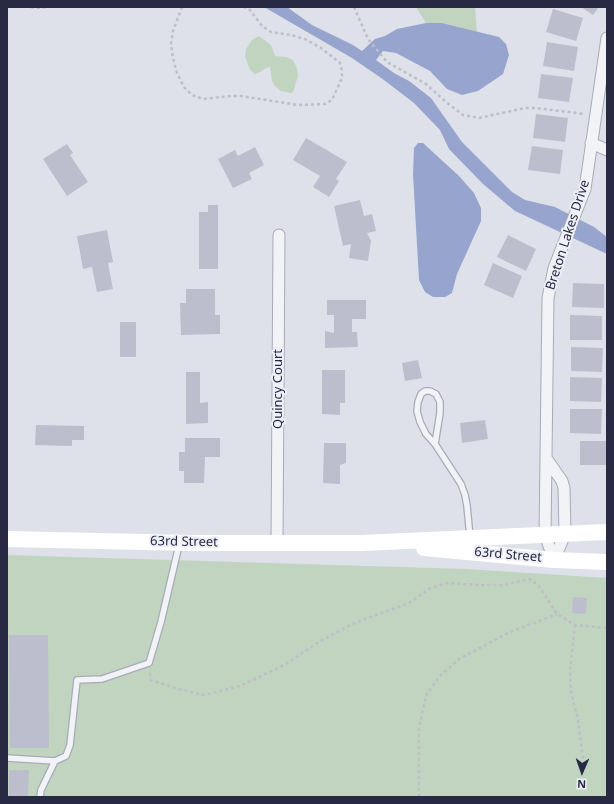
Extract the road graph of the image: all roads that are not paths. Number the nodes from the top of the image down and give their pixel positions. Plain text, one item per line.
1 (607, 38) edge
2 (591, 143) junction
3 (607, 150) edge
4 (279, 235) dead end
5 (435, 444) junction
6 (546, 458) junction
7 (607, 532) edge
8 (565, 534) junction
9 (545, 535) junction
10 (470, 538) junction
11 (7, 540) edge
12 (179, 542) junction
13 (277, 543) junction
14 (361, 543) junction
15 (554, 560) junction
16 (607, 562) edge
17 (7, 758) edge
18 (55, 761) junction
19 (40, 797) edge

1 - 2 street, Breton Lakes Drive
2 - 3 street
2 - 6 street, Breton Lakes Drive
4 - 13 street, Quincy Court
5 - 5 lane
5 - 10 lane
6 - 8 street
6 - 9 street, Breton Lakes Drive
7 - 8 street, 63rd Street
8 - 9 street, 63rd Street
8 - 15 street
9 - 10 street, 63rd Street
9 - 15 street
10 - 14 street, 63rd Street
11 - 12 street, 63rd Street
12 - 13 street, 63rd Street
12 - 18 lane
13 - 14 street, 63rd Street
14 - 15 street, 63rd Street
15 - 16 street, 63rd Street
17 - 18 lane
18 - 19 lane

